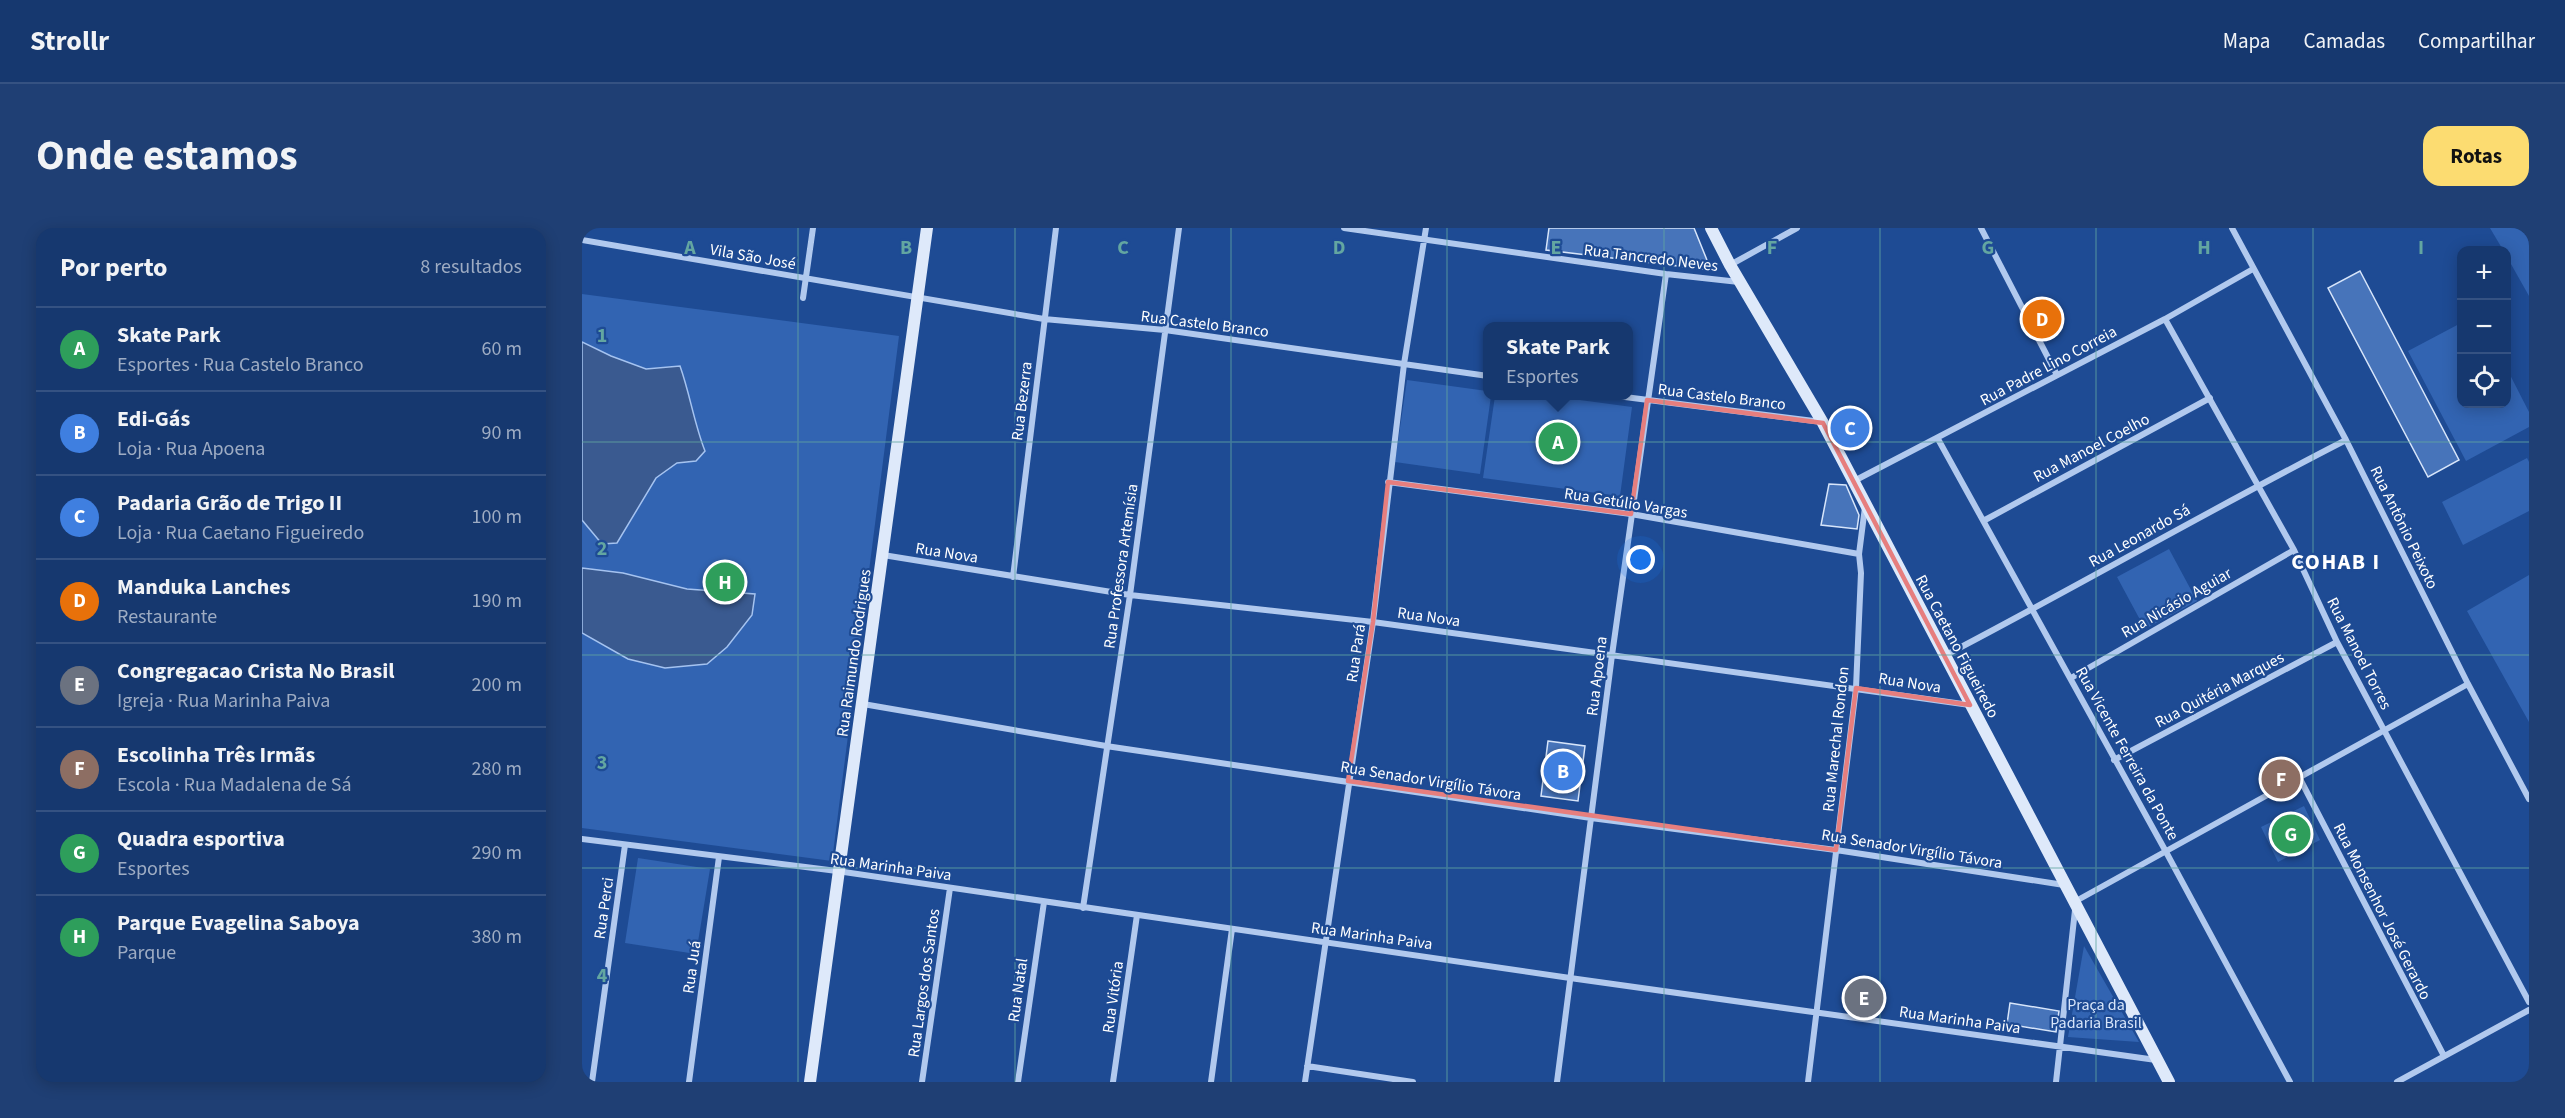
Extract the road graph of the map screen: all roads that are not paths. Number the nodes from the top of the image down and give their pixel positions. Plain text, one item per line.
1 (813, 228) edge
2 (927, 228) edge
3 (1056, 228) edge
4 (1179, 228) edge
5 (1344, 228) edge
6 (1426, 228) edge
7 (1711, 228) edge
8 (1797, 228) edge
9 (1981, 228) edge
10 (2232, 228) edge
11 (1424, 238) junction
12 (582, 240) edge
13 (1730, 264) junction
14 (2253, 268) junction
15 (1666, 274) junction
16 (807, 279) junction
17 (1741, 282) junction
18 (919, 297) junction
19 (803, 298) dead end
20 (1044, 319) junction
21 (2165, 319) junction
22 (1165, 330) junction
23 (1404, 364) junction
24 (1483, 375) edge
25 (2057, 375) junction
26 (1633, 398) edge
27 (2210, 398) junction
28 (1647, 400) junction
29 (1823, 423) junction
30 (1938, 439) junction
31 (2346, 440) junction
32 (1853, 481) junction
33 (1388, 482) junction
34 (2258, 485) junction
35 (1865, 505) junction
36 (1631, 514) junction
37 (1985, 520) junction
38 (2294, 550) junction
39 (1859, 554) junction
40 (883, 555) junction
41 (1012, 577) junction
42 (1130, 595) junction
43 (2032, 610) junction
44 (1373, 622) junction
45 (2337, 642) junction
46 (1946, 655) junction
47 (1612, 656) junction
48 (2071, 678) junction
49 (2468, 684) junction
50 (1856, 688) junction
51 (863, 704) junction
52 (1970, 705) junction
53 (2384, 729) junction
54 (1106, 746) junction
55 (2114, 759) junction
56 (2299, 777) junction
57 (1348, 781) junction
58 (2529, 799) edge
59 (1591, 818) junction
60 (582, 839) edge
61 (625, 844) junction
62 (1836, 850) junction
63 (2165, 850) junction
64 (719, 857) junction
65 (837, 871) junction
66 (2068, 885) junction
67 (950, 888) junction
68 (2076, 901) junction
69 (1044, 902) junction
70 (1083, 908) junction
71 (1137, 915) junction
72 (1232, 929) junction
73 (1326, 942) junction
74 (1570, 978) junction
75 (2529, 1002) edge
76 (2529, 1010) edge
77 (1817, 1012) junction
78 (2060, 1046) junction
79 (2444, 1056) junction
80 (2157, 1060) junction
81 (1307, 1066) junction
82 (592, 1082) edge
83 (689, 1082) edge
84 (810, 1082) edge
85 (922, 1082) edge
86 (1018, 1082) edge
87 (1113, 1082) edge
88 (1211, 1082) edge
89 (1305, 1082) edge
90 (1413, 1082) edge
91 (1557, 1082) edge
92 (1808, 1082) edge
93 (2056, 1082) edge
94 (2169, 1082) edge
95 (2290, 1082) edge
96 (2397, 1082) edge

1 - 16 street
2 - 18 main road, Rua Raimundo Rodrigues
3 - 20 street, Rua Bezerra
4 - 22 street, Rua Professora Artemísia
5 - 11 street, Rua Tancredo Neves
6 - 11 street, Rua Pará
7 - 13 main road, Rua Caetano Figueiredo
8 - 13 street
9 - 25 street
10 - 14 street, Rua Antônio Peixoto
11 - 15 street, Rua Tancredo Neves
11 - 23 street, Rua Pará
12 - 16 street, Vila São José
13 - 17 main road, Rua Caetano Figueiredo
14 - 21 street, Rua Padre Lino Correia
14 - 31 street, Rua Antônio Peixoto
15 - 17 street, Rua Tancredo Neves
15 - 28 street, Rua Apoena
16 - 18 street, Vila São José
16 - 19 street
17 - 29 main road, Rua Caetano Figueiredo
18 - 20 street, Rua Castelo Branco
18 - 40 main road, Rua Raimundo Rodrigues
20 - 22 street, Rua Castelo Branco
20 - 41 street, Rua Bezerra
21 - 25 street, Rua Padre Lino Correia
21 - 27 street, Rua Manoel Torres
22 - 23 street, Rua Castelo Branco
22 - 42 street, Rua Professora Artemísia
23 - 24 street, Rua Castelo Branco
23 - 33 street, Rua Pará
25 - 30 street, Rua Padre Lino Correia
26 - 28 street, Rua Castelo Branco
27 - 34 street, Rua Manoel Torres
27 - 37 street, Rua Manoel Coelho
28 - 29 street, Rua Castelo Branco
28 - 36 street, Rua Apoena
29 - 32 main road, Rua Caetano Figueiredo
30 - 32 street, Rua Padre Lino Correia
30 - 37 street, Rua Vicente Ferreira da Ponte
31 - 34 street, Rua Leonardo Sá
31 - 49 street, Rua Antônio Peixoto
32 - 35 main road, Rua Caetano Figueiredo
33 - 36 street, Rua Getúlio Vargas
33 - 44 street, Rua Pará
34 - 38 street, Rua Manoel Torres
34 - 43 street, Rua Leonardo Sá
35 - 39 street, Rua Marechal Rondon
35 - 46 main road, Rua Caetano Figueiredo
36 - 39 street, Rua Getúlio Vargas
36 - 47 street, Rua Apoena
37 - 43 street, Rua Vicente Ferreira da Ponte
38 - 45 street, Rua Manoel Torres
38 - 48 street, Rua Nicásio Aguiar
39 - 50 street, Rua Marechal Rondon
40 - 41 street, Rua Nova
40 - 51 main road, Rua Raimundo Rodrigues
41 - 42 street, Rua Nova
42 - 44 street, Rua Nova
42 - 54 street, Rua Professora Artemísia
43 - 46 street, Rua Leonardo Sá
43 - 48 street, Rua Vicente Ferreira da Ponte
44 - 47 street, Rua Nova
44 - 57 street, Rua Pará
45 - 53 street, Rua Manoel Torres
45 - 55 street, Rua Quitéria Marques
46 - 52 main road, Rua Caetano Figueiredo
47 - 50 street, Rua Nova
47 - 59 street, Rua Apoena
48 - 55 street, Rua Vicente Ferreira da Ponte
49 - 53 street
49 - 58 street, Rua Antônio Peixoto
50 - 52 street, Rua Nova
50 - 62 street, Rua Marechal Rondon
51 - 54 street, Rua Senador Virgílio Távora
51 - 65 main road, Rua Raimundo Rodrigues
52 - 66 main road, Rua Caetano Figueiredo
53 - 56 street
53 - 75 street, Rua Manoel Torres
54 - 57 street, Rua Senador Virgílio Távora
54 - 70 street, Rua Professora Artemísia
55 - 63 street, Rua Vicente Ferreira da Ponte
56 - 63 street
56 - 79 street, Rua Monsenhor José Gerardo
57 - 59 street, Rua Senador Virgílio Távora
57 - 73 street, Rua Pará
59 - 62 street, Rua Senador Virgílio Távora
59 - 74 street, Rua Apoena
60 - 61 street, Rua Marinha Paiva
61 - 64 street, Rua Marinha Paiva
61 - 82 street, Rua Perci
62 - 66 street, Rua Senador Virgílio Távora
62 - 77 street, Rua Marechal Rondon
63 - 68 street
63 - 95 street, Rua Vicente Ferreira da Ponte
64 - 65 street, Rua Marinha Paiva
64 - 83 street, Rua Juá
65 - 67 street, Rua Marinha Paiva
65 - 84 main road, Rua Raimundo Rodrigues
66 - 68 main road, Rua Caetano Figueiredo
67 - 69 street, Rua Marinha Paiva
67 - 85 street, Rua Largos dos Santos
68 - 78 street
68 - 80 main road, Rua Caetano Figueiredo
69 - 70 street, Rua Marinha Paiva
69 - 86 street, Rua Natal
70 - 71 street, Rua Marinha Paiva
71 - 72 street, Rua Marinha Paiva
71 - 87 street, Rua Vitória
72 - 73 street, Rua Marinha Paiva
72 - 88 street
73 - 74 street, Rua Marinha Paiva
73 - 81 street, Rua Pará
74 - 77 street, Rua Marinha Paiva
74 - 91 street, Rua Apoena
76 - 79 street
77 - 78 street, Rua Marinha Paiva
77 - 92 street, Rua Marechal Rondon
78 - 80 street, Rua Marinha Paiva
78 - 93 street
79 - 96 street
80 - 94 main road, Rua Caetano Figueiredo
81 - 89 street, Rua Pará
81 - 90 street

